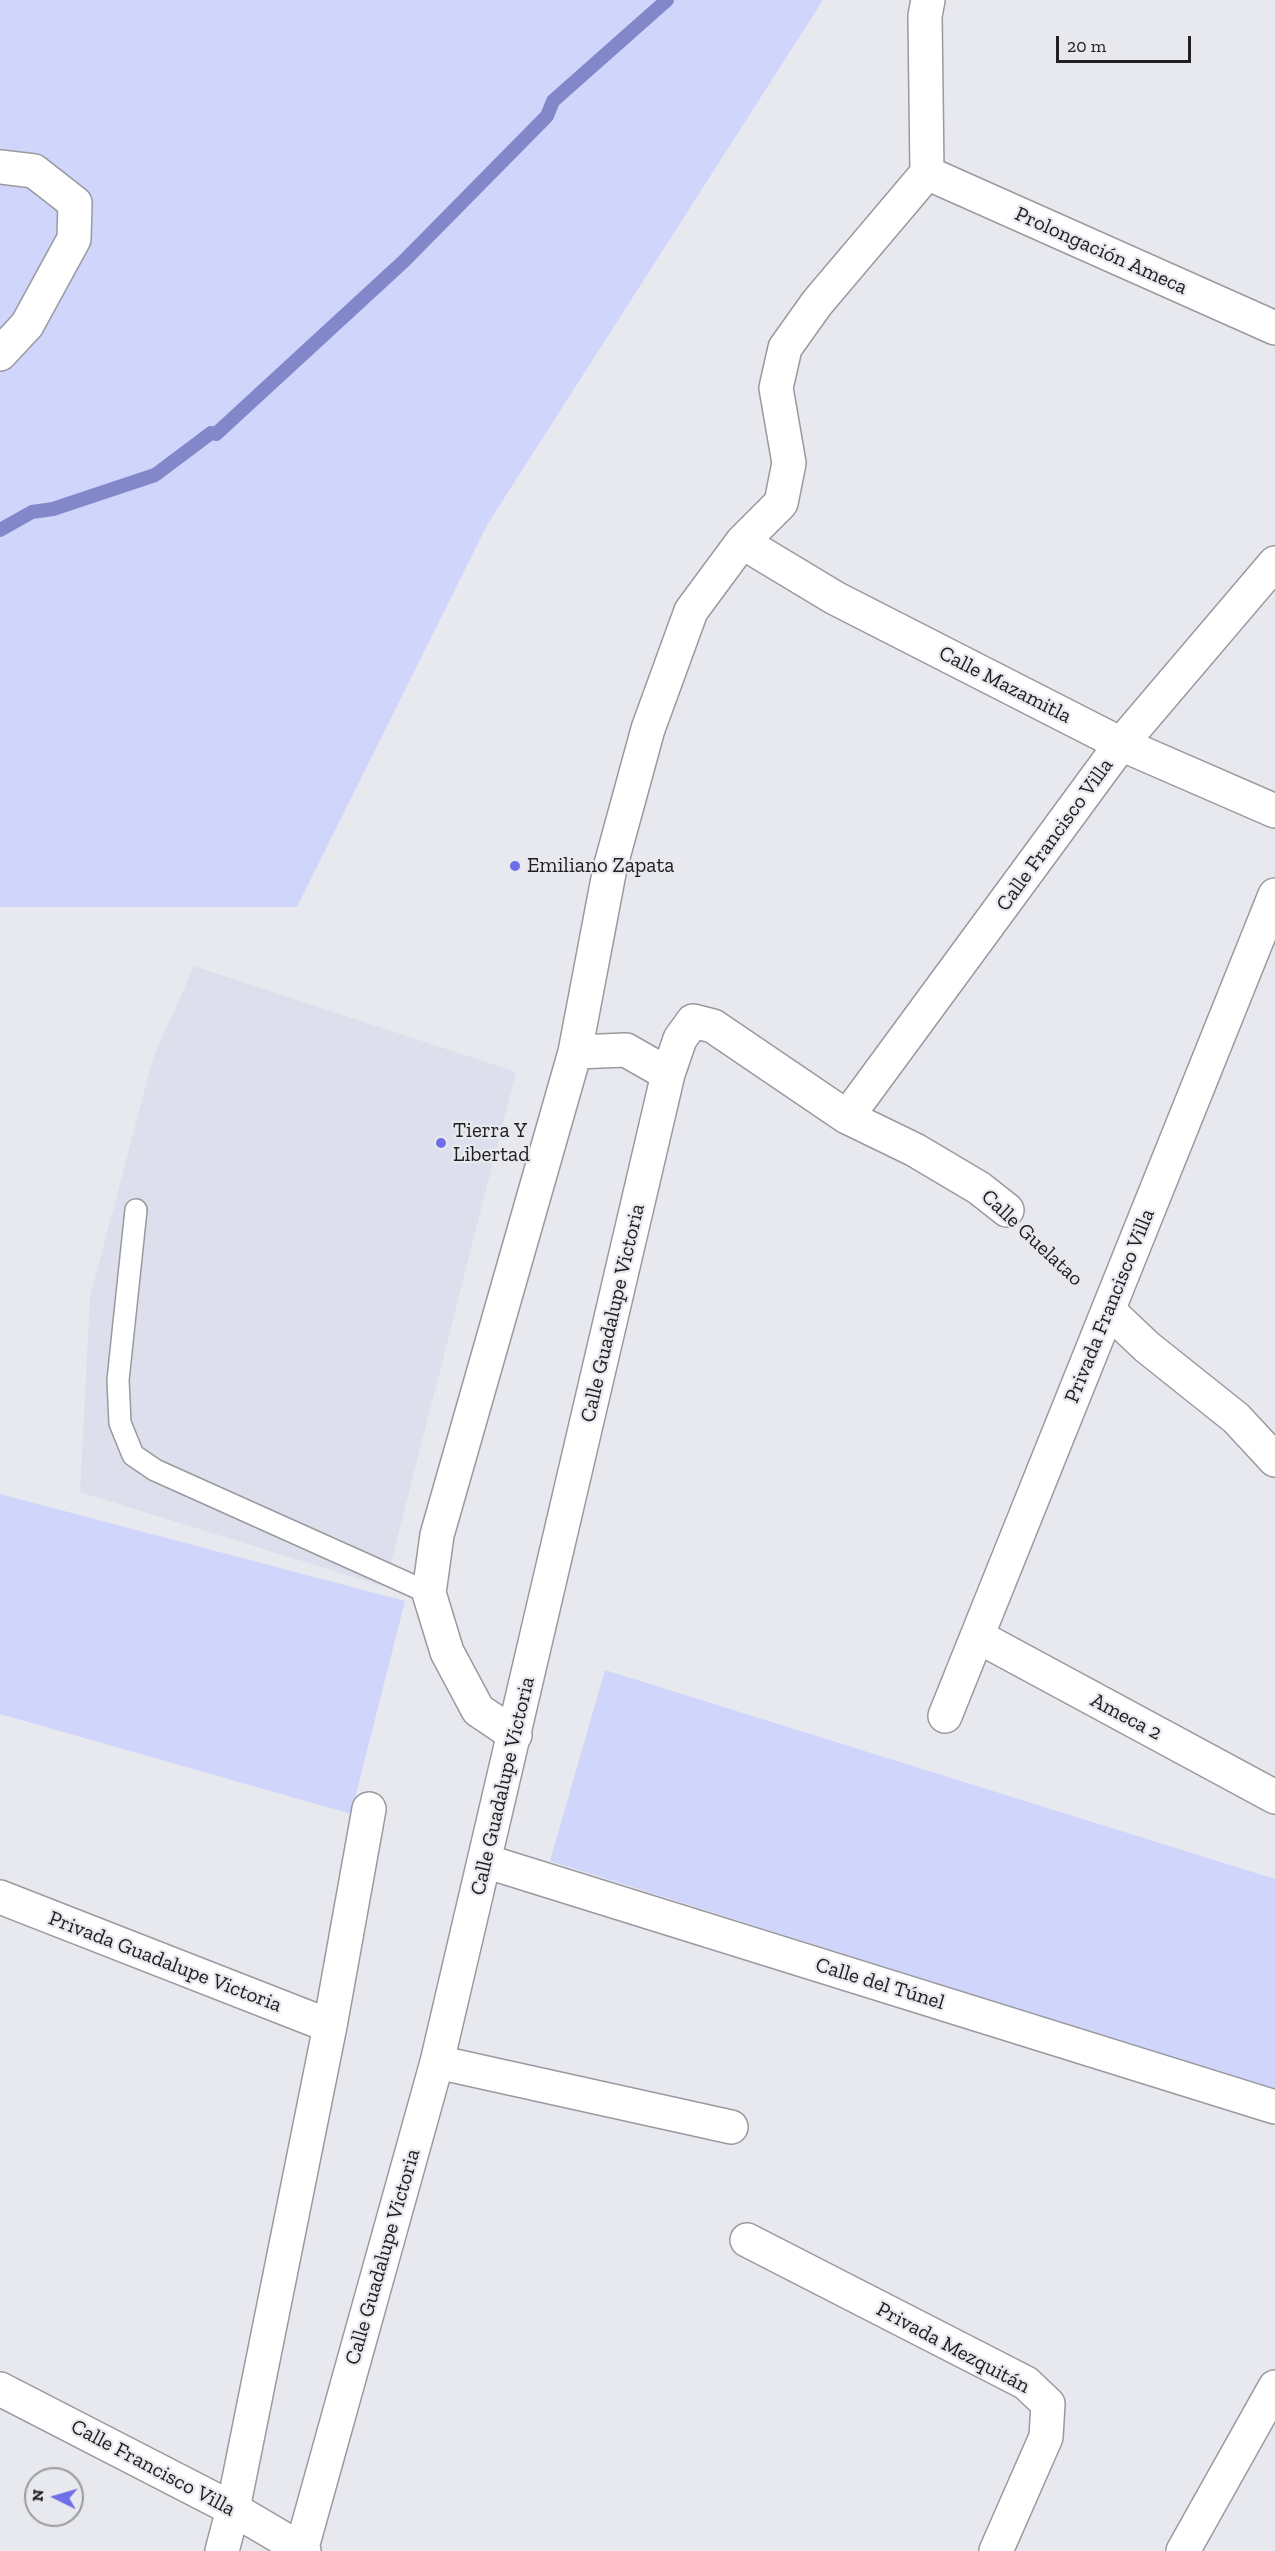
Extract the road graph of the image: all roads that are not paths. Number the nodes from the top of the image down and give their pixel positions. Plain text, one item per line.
1 (928, 0) edge
2 (0, 167) edge
3 (927, 173) junction
4 (1275, 328) edge
5 (0, 354) edge
6 (742, 542) junction
7 (1275, 563) edge
8 (1121, 744) junction
9 (1275, 811) edge
10 (1275, 895) edge
11 (693, 1021) joint
12 (574, 1052) junction
13 (668, 1074) junction
14 (847, 1117) junction
15 (136, 1210) dead end
16 (1007, 1210) road end
17 (1108, 1310) junction
18 (1275, 1460) edge
19 (429, 1593) junction
20 (977, 1636) junction
21 (945, 1716) dead end
22 (515, 1735) junction
23 (1275, 1797) edge
24 (369, 1809) dead end
25 (485, 1861) junction
26 (0, 1897) edge
27 (330, 2026) junction
28 (437, 2062) junction
29 (1275, 2107) edge
30 (731, 2127) dead end
31 (747, 2240) dead end
32 (1275, 2387) edge
33 (0, 2389) edge
34 (1263, 2435) edge
35 (233, 2509) junction
36 (302, 2550) edge
37 (222, 2551) edge
38 (996, 2551) edge
39 (1183, 2551) edge

1 - 3 street
2 - 5 street
3 - 4 street, Prolongación Ameca
3 - 6 street
6 - 8 street, Calle Mazamitla
6 - 12 street
7 - 8 street, Calle Francisco Villa
8 - 9 street, Calle Mazamitla
8 - 14 street, Calle Francisco Villa
10 - 17 street, Privada Francisco Villa
11 - 13 street, Calle Guadalupe Victoria
11 - 14 street, Calle Guelatao
12 - 13 street
12 - 19 street
13 - 22 street, Calle Guadalupe Victoria
14 - 16 street, Calle Guelatao
15 - 19 lane
17 - 18 street
17 - 20 street, Privada Francisco Villa
19 - 22 street
20 - 21 street, Privada Francisco Villa
20 - 23 street, Ameca 2
22 - 25 street, Calle Guadalupe Victoria
24 - 27 street
25 - 28 street, Calle Guadalupe Victoria
25 - 29 street, Calle del Túnel
26 - 27 street, Privada Guadalupe Victoria
27 - 35 street
28 - 30 street
28 - 36 street, Calle Guadalupe Victoria
31 - 38 street, Privada Mezquitán
32 - 34 street
33 - 35 street, Calle Francisco Villa
34 - 39 street
35 - 36 street, Calle Francisco Villa
35 - 37 street

